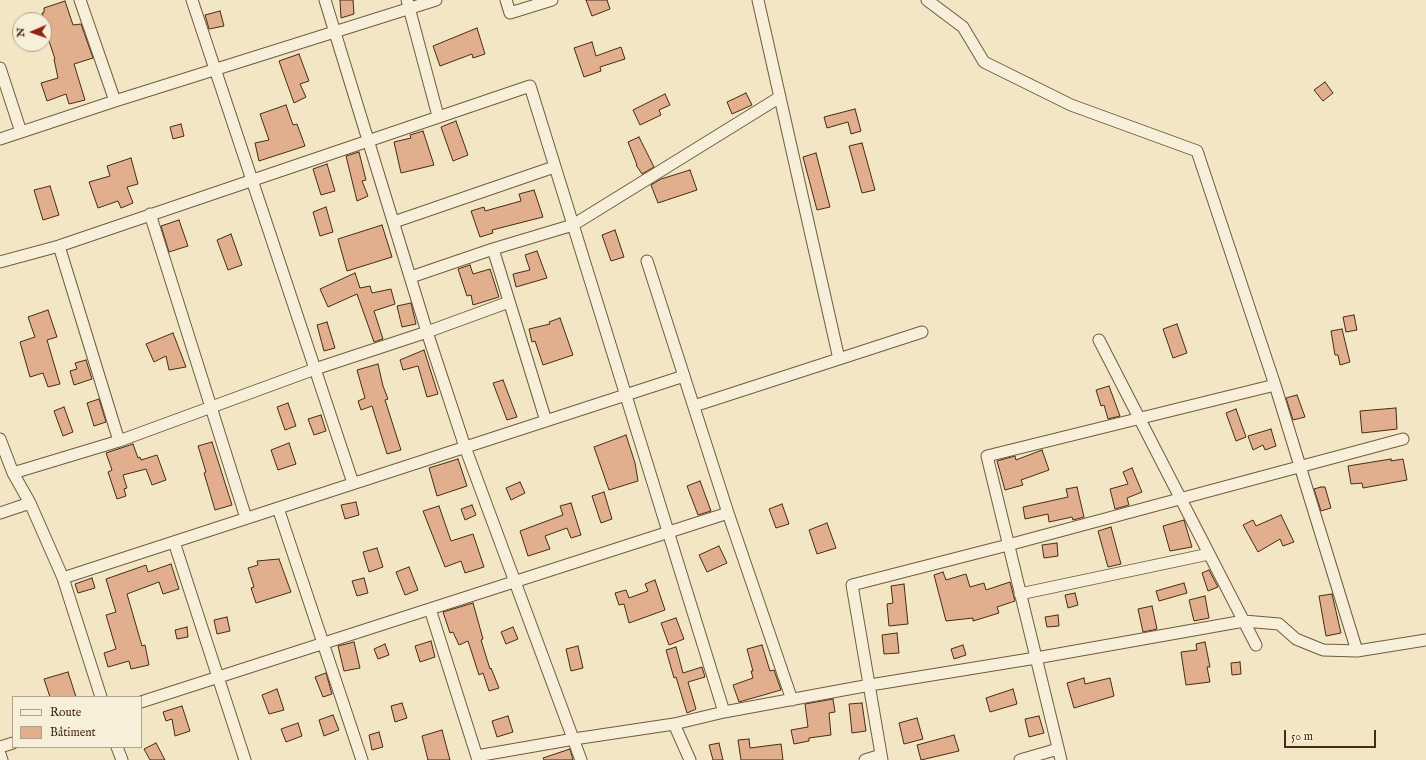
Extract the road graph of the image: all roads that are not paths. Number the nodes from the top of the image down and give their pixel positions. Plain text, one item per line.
1 (80, 0) edge
2 (192, 0) edge
3 (325, 0) edge
4 (436, 0) edge
5 (506, 0) edge
6 (552, 0) edge
7 (758, 0) edge
8 (927, 0) edge
9 (408, 4) edge
10 (334, 32) junction
11 (0, 68) edge
12 (215, 69) junction
13 (780, 97) junction
14 (115, 101) junction
15 (438, 116) junction
16 (21, 132) junction
17 (0, 139) edge
18 (368, 141) junction
19 (554, 167) junction
20 (252, 180) junction
21 (150, 214) junction
22 (394, 222) junction
23 (573, 225) junction
24 (59, 246) junction
25 (493, 249) junction
26 (647, 261) dead end
27 (0, 262) edge
28 (411, 277) junction
29 (509, 302) junction
30 (427, 332) junction
31 (922, 332) dead end
32 (1099, 340) dead end
33 (839, 359) junction
34 (315, 369) junction
35 (684, 376) junction
36 (1274, 385) junction
37 (625, 395) junction
38 (694, 406) junction
39 (210, 407) junction
40 (1139, 418) junction
41 (546, 421) junction
42 (0, 439) edge
43 (1403, 439) dead end
44 (119, 441) junction
45 (465, 447) junction
46 (1300, 466) junction
47 (13, 473) junction
48 (353, 483) junction
49 (1180, 498) junction
50 (30, 503) junction
51 (278, 508) junction
52 (0, 513) edge
53 (728, 513) junction
54 (246, 518) junction
55 (668, 532) junction
56 (174, 542) junction
57 (1008, 545) junction
58 (1209, 554) junction
59 (63, 578) junction
60 (514, 582) junction
61 (1020, 594) junction
62 (430, 609) junction
63 (1244, 621) junction
64 (1426, 640) edge
65 (322, 644) junction
66 (1256, 645) dead end
67 (1357, 651) junction
68 (1036, 658) junction
69 (218, 677) junction
70 (870, 685) junction
71 (101, 696) edge
72 (792, 700) junction
73 (142, 702) edge
74 (724, 712) junction
75 (674, 724) junction
76 (574, 739) junction
77 (12, 743) edge
78 (0, 747) edge
79 (117, 748) edge
80 (0, 754) edge
81 (1060, 755) edge
82 (882, 757) edge
83 (478, 758) edge
84 (2, 760) edge
85 (122, 760) edge
86 (245, 760) edge
87 (362, 760) edge
88 (581, 760) edge
89 (690, 760) edge
90 (865, 760) edge
91 (1020, 760) edge

1 - 14 street
2 - 12 street
3 - 10 street
4 - 9 street
5 - 6 street
7 - 13 street
8 - 36 street
9 - 10 street
9 - 15 street
10 - 12 street
10 - 18 street
11 - 16 street
12 - 14 street
12 - 20 street
13 - 23 street
13 - 33 street
14 - 16 street
15 - 18 street
15 - 19 street
16 - 17 street
18 - 20 street
18 - 22 street
19 - 22 street
19 - 23 street
20 - 21 street
20 - 34 street
21 - 24 street
21 - 39 street
22 - 28 street
23 - 25 street
23 - 37 street
24 - 27 street
24 - 44 street
25 - 28 street
25 - 29 street
26 - 35 street
28 - 30 street
29 - 30 street
29 - 41 street
30 - 34 street
30 - 45 street
31 - 33 street
32 - 40 street
33 - 38 street
34 - 39 street
34 - 48 street
35 - 37 street
35 - 38 street
36 - 40 street
36 - 46 street
37 - 41 street
37 - 55 street
38 - 53 street
39 - 44 street
39 - 54 street
40 - 49 street
40 - 57 street
41 - 45 street
42 - 47 street
43 - 46 street
44 - 47 street
45 - 48 street
45 - 60 street
46 - 49 street
46 - 67 street
47 - 50 street
48 - 51 street
49 - 57 street
49 - 58 street
50 - 52 street
50 - 59 street
51 - 54 street
51 - 65 street
53 - 55 street
53 - 72 street
54 - 56 street
55 - 60 street
55 - 74 street
56 - 59 street
56 - 69 street
57 - 61 street
57 - 70 street
58 - 61 street
58 - 63 street
59 - 71 street
60 - 62 street
60 - 76 street
61 - 68 street
62 - 65 street
62 - 83 street
63 - 66 street
63 - 67 street
63 - 68 street
64 - 67 street
65 - 69 street
65 - 87 street
68 - 70 street
68 - 81 street
69 - 73 street
69 - 86 street
70 - 72 street
70 - 82 street
72 - 74 street
74 - 75 street
75 - 76 street
75 - 89 street
76 - 83 street
76 - 88 street
77 - 78 street
79 - 85 street
80 - 84 street
81 - 91 street
82 - 90 street

